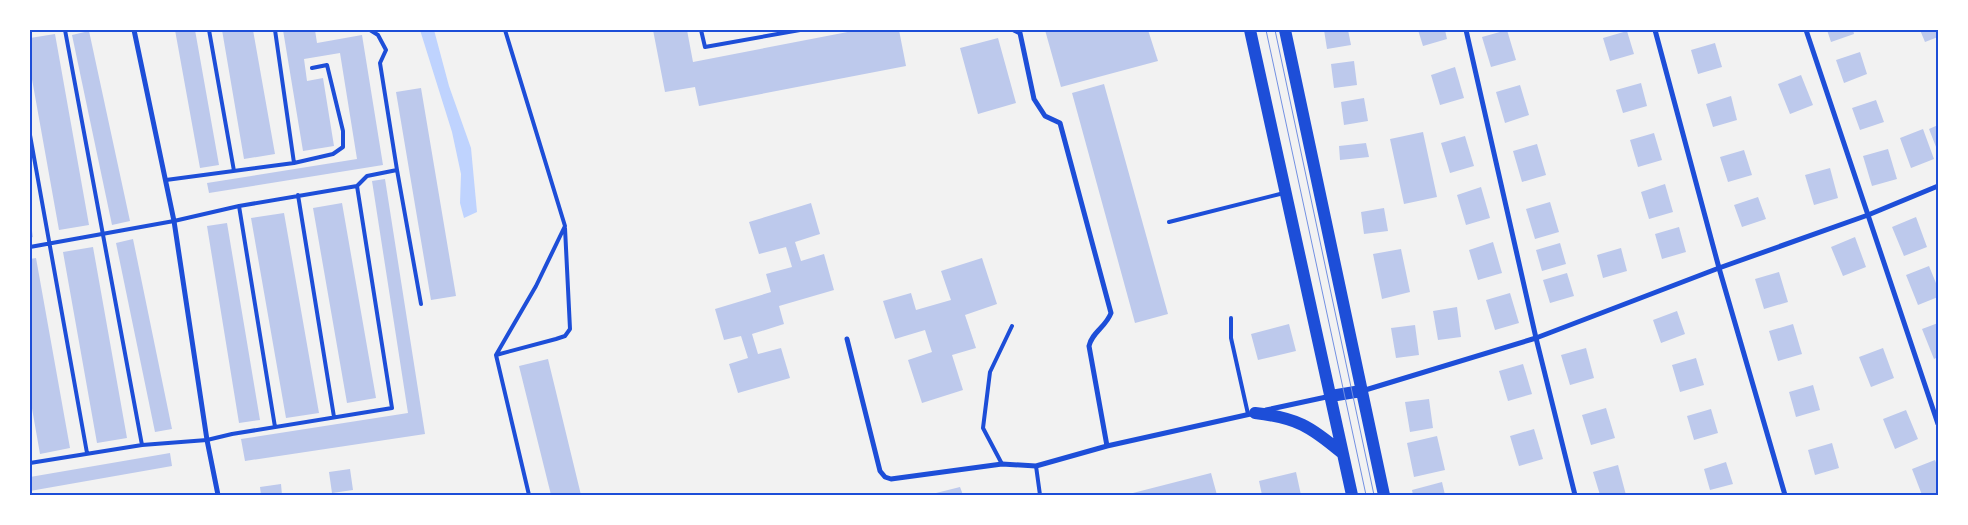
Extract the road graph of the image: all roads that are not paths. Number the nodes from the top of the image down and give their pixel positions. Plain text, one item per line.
1 (65, 30) edge
2 (134, 30) edge
3 (209, 30) edge
4 (275, 30) edge
5 (370, 30) edge
6 (505, 30) edge
7 (701, 30) edge
8 (800, 30) edge
9 (1014, 30) edge
10 (1250, 30) edge
11 (1285, 30) edge
12 (1466, 30) edge
13 (1655, 30) edge
14 (1806, 30) edge
15 (312, 68) dead end
16 (30, 135) edge
17 (294, 163) junction
18 (397, 170) junction
19 (234, 171) junction
20 (166, 180) junction
21 (357, 186) junction
22 (1938, 186) edge
23 (1286, 192) junction
24 (298, 195) junction
25 (239, 206) junction
26 (1868, 215) junction
27 (174, 221) junction
28 (1169, 222) dead end
29 (565, 226) junction
30 (104, 234) junction
31 (49, 244) junction
32 (30, 247) edge
33 (1719, 268) junction
34 (421, 304) dead end
35 (1231, 318) dead end
36 (1012, 326) dead end
37 (1536, 338) junction
38 (847, 339) dead end
39 (496, 354) junction
40 (1361, 391) junction
41 (1331, 396) junction
42 (1251, 414) junction
43 (334, 417) junction
44 (1938, 424) edge
45 (275, 427) junction
46 (207, 440) junction
47 (142, 445) junction
48 (1107, 446) junction
49 (88, 453) junction
50 (1342, 453) junction
51 (30, 463) edge
52 (1002, 464) junction
53 (1036, 466) junction
54 (218, 495) edge
55 (529, 495) edge
56 (1040, 495) edge
57 (1352, 495) edge
58 (1384, 495) edge
59 (1575, 495) edge
60 (1785, 495) edge

1 - 30 lane
2 - 20 street
3 - 19 lane
4 - 17 lane
5 - 18 lane
6 - 29 lane
7 - 8 lane
9 - 48 street
10 - 23 main road
11 - 40 main road
12 - 37 street
13 - 33 street
14 - 26 street
15 - 17 lane
16 - 31 lane
17 - 19 lane
18 - 21 lane
18 - 34 lane
19 - 20 lane
20 - 27 street
21 - 24 lane
21 - 43 lane
22 - 26 street
23 - 28 lane
23 - 41 main road
24 - 25 lane
24 - 43 lane
25 - 27 lane
25 - 45 lane
26 - 33 street
26 - 44 street
27 - 30 lane
27 - 46 street
29 - 39 lane
29 - 39 lane
30 - 31 lane
30 - 47 lane
31 - 32 lane
31 - 49 lane
33 - 37 street
33 - 60 street
35 - 42 lane
36 - 52 lane
37 - 40 street
37 - 59 street
38 - 52 street
39 - 55 lane
40 - 41 main road
40 - 58 main road
41 - 42 street
41 - 50 main road
42 - 48 street
42 - 50 main road
43 - 45 lane
45 - 46 lane
46 - 47 lane
46 - 54 street
47 - 49 lane
48 - 53 street
49 - 51 lane
50 - 57 main road
52 - 53 street
53 - 56 lane

